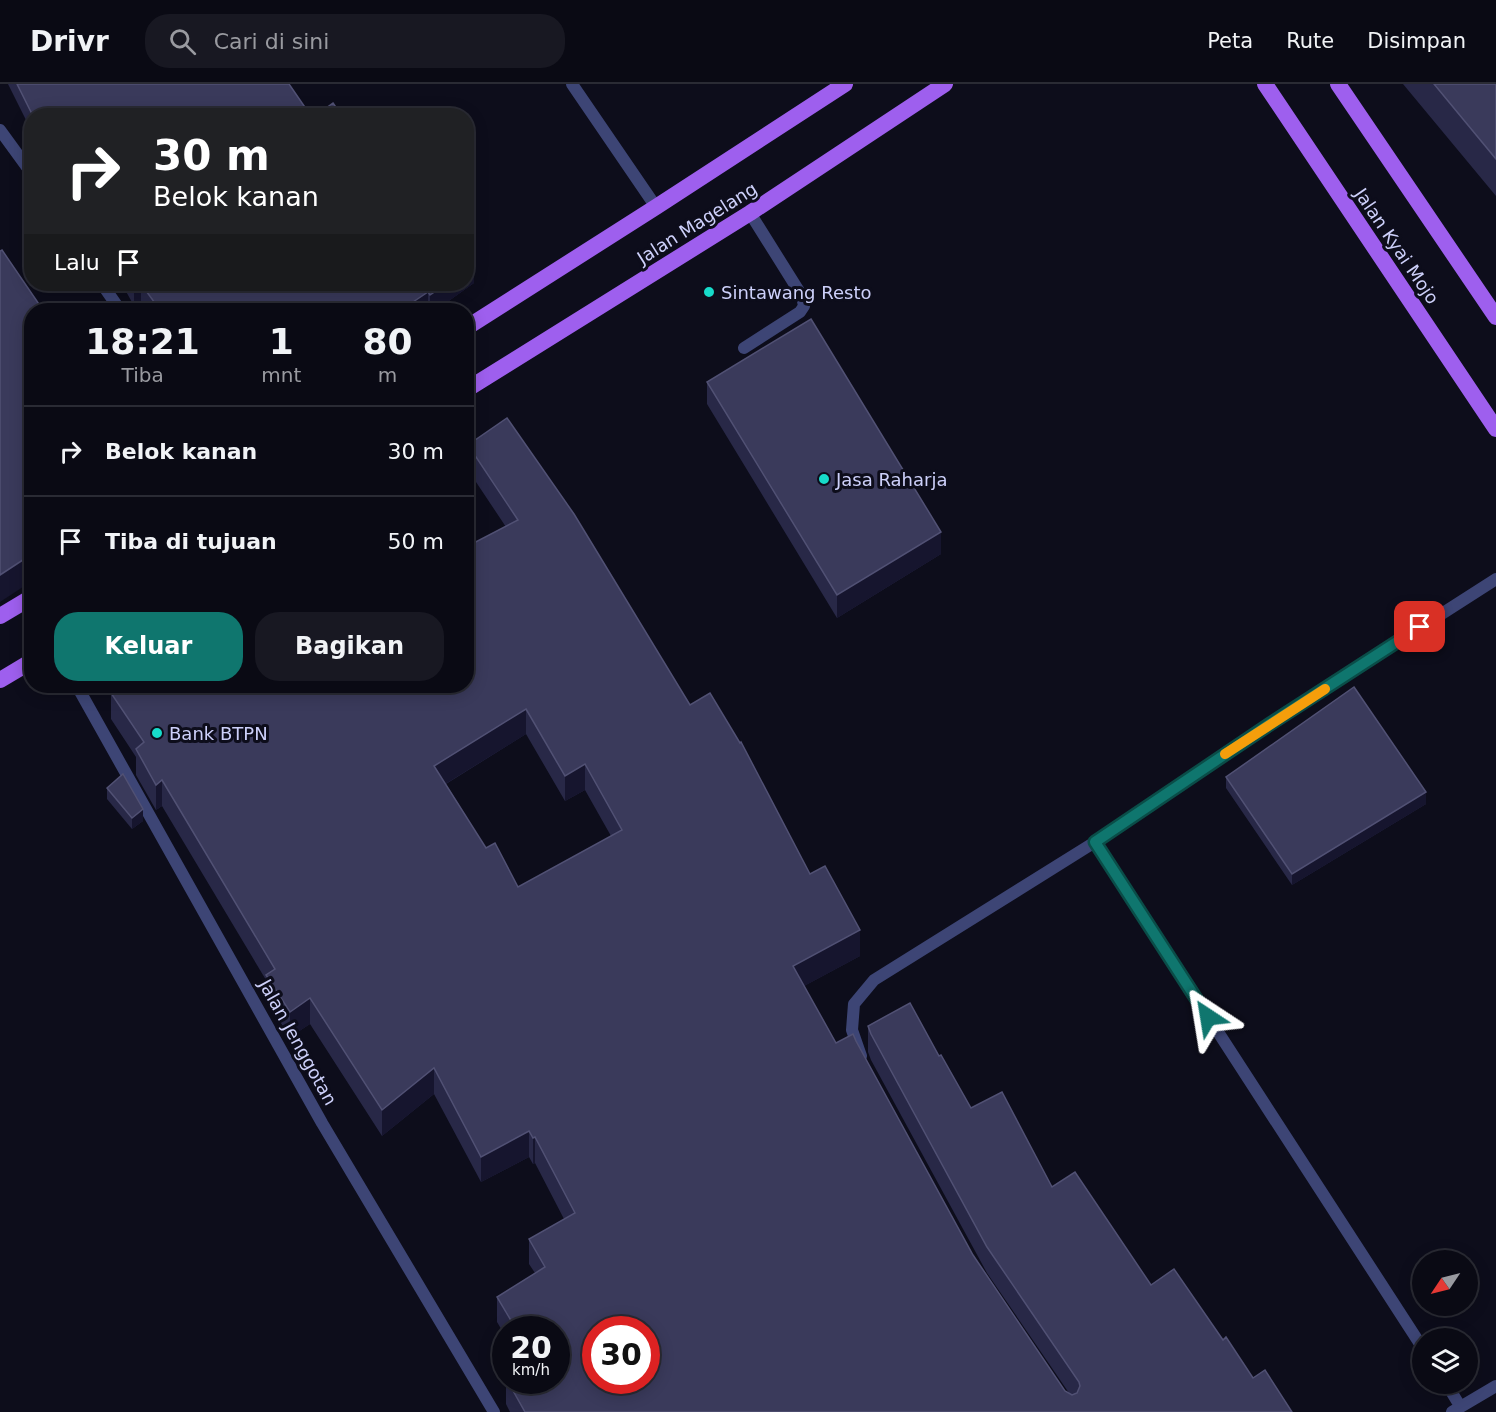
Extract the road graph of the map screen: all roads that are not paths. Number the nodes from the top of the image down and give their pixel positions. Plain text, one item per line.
1 (572, 84) edge
2 (845, 84) edge
3 (945, 84) edge
4 (1265, 84) edge
5 (1338, 84) edge
6 (0, 130) edge
7 (24, 163) edge
8 (656, 207) junction
9 (750, 213) junction
10 (1496, 317) edge
11 (474, 323) edge
12 (744, 348) dead end
13 (474, 385) edge
14 (1496, 429) edge
15 (1496, 579) edge
16 (24, 602) edge
17 (0, 616) edge
18 (24, 666) edge
19 (0, 680) edge
20 (81, 693) edge
21 (1095, 842) junction
22 (864, 1063) edge
23 (1412, 1332) edge
24 (1496, 1386) edge
25 (1450, 1394) edge
26 (1456, 1409) edge
27 (494, 1412) edge

1 - 8 street
2 - 8 main road, Jalan Magelang
3 - 9 main road, Jalan Magelang
4 - 14 main road, Jalan Kyai Mojo
5 - 10 main road
6 - 7 street
8 - 11 main road, Jalan Magelang
9 - 12 street
9 - 13 main road, Jalan Magelang
15 - 21 street
16 - 17 main road
18 - 19 main road
20 - 27 street, Jalan Jenggotan
21 - 22 street
21 - 23 street
24 - 26 street
25 - 26 street

